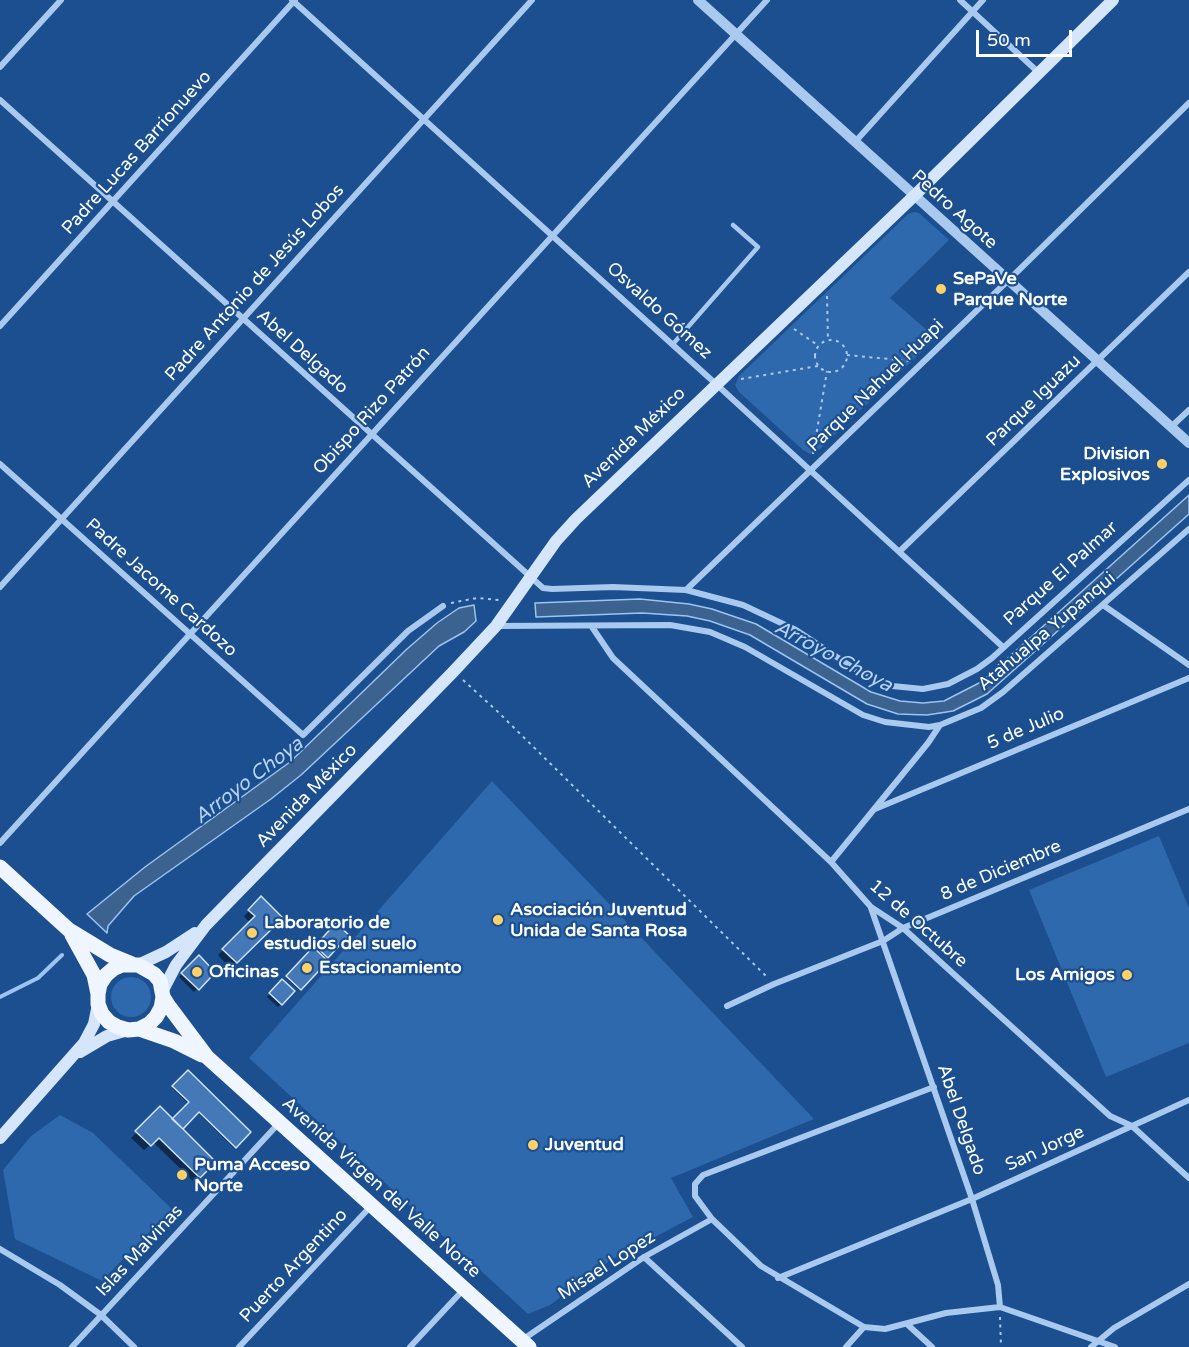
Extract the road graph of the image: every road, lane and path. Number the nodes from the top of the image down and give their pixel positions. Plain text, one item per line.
1 (61, 0) edge
2 (532, 0) edge
3 (698, 0) edge
4 (767, 0) edge
5 (960, 0) edge
6 (983, 0) edge
7 (1113, 0) edge
8 (294, 1) edge
9 (973, 11) junction
10 (736, 34) junction
11 (0, 67) edge
12 (1038, 72) junction
13 (0, 100) edge
14 (1189, 103) edge
15 (424, 120) junction
16 (855, 142) junction
17 (914, 196) junction
18 (113, 201) junction
19 (733, 225) dead end
20 (552, 236) junction
21 (1189, 272) edge
22 (826, 279) junction
23 (1007, 280) junction
24 (243, 319) junction
25 (782, 321) junction
26 (0, 326) edge
27 (828, 341) junction
28 (673, 344) junction
29 (819, 346) junction
30 (847, 355) junction
31 (1096, 361) junction
32 (921, 363) junction
33 (818, 366) junction
34 (827, 371) junction
35 (739, 380) dead end
36 (716, 384) junction
37 (1189, 410) edge
38 (1171, 427) junction
39 (372, 435) junction
40 (1189, 443) edge
41 (0, 464) edge
42 (810, 470) junction
43 (1189, 480) edge
44 (62, 519) junction
45 (1189, 529) edge
46 (900, 551) junction
47 (531, 578) junction
48 (0, 587) edge
49 (686, 590) junction
50 (515, 601) junction
51 (1103, 605) junction
52 (443, 606) joint
53 (496, 626) junction
54 (592, 627) junction
55 (190, 634) junction
56 (1003, 647) junction
57 (992, 658) junction
58 (1189, 665) edge
59 (453, 672) junction
60 (1189, 678) edge
61 (1016, 682) junction
62 (940, 725) junction
63 (875, 809) junction
64 (1189, 809) edge
65 (0, 843) edge
66 (831, 862) junction
67 (0, 867) edge
68 (871, 907) junction
69 (206, 925) junction
70 (903, 928) junction
71 (69, 930) junction
72 (884, 940) junction
73 (135, 964) junction
74 (774, 984) junction
75 (163, 994) junction
76 (98, 999) junction
77 (727, 1006) dead end
78 (134, 1029) junction
79 (74, 1056) junction
80 (207, 1057) junction
81 (934, 1088) junction
82 (1189, 1100) edge
83 (280, 1123) junction
84 (1132, 1126) junction
85 (0, 1138) edge
86 (1189, 1178) edge
87 (972, 1199) junction
88 (372, 1206) junction
89 (712, 1219) junction
90 (0, 1249) edge
91 (644, 1257) junction
92 (778, 1278) junction
93 (1189, 1284) edge
94 (464, 1289) junction
95 (1000, 1307) junction
96 (101, 1315) junction
97 (908, 1325) junction
98 (864, 1327) junction
99 (1096, 1341) junction
100 (525, 1344) edge
101 (72, 1347) edge
102 (134, 1347) edge
103 (239, 1347) edge
104 (410, 1347) edge
105 (742, 1347) edge
106 (846, 1347) edge
107 (932, 1347) edge
108 (1001, 1347) edge
109 (1091, 1347) edge
110 (1115, 1347) edge

1 - 11 street
2 - 15 street, Padre Antonio de Jesús Lobos
3 - 10 street, Pedro Agote
4 - 10 street, Obispo Rizo Patrón
5 - 9 street
6 - 9 street
7 - 12 main road, Avenida México
8 - 15 street, Osvaldo Gómez
8 - 18 street, Padre Lucas Barrionuevo
9 - 12 street
9 - 16 street
10 - 16 street, Pedro Agote
10 - 20 street, Obispo Rizo Patrón
12 - 17 main road, Avenida México
13 - 18 street, Abel Delgado
14 - 23 street, Parque Nahuel Huapi
15 - 20 street, Osvaldo Gómez
15 - 24 street, Padre Antonio de Jesús Lobos
16 - 17 street, Pedro Agote
17 - 22 main road, Avenida México
17 - 23 street, Pedro Agote
18 - 24 street, Abel Delgado
18 - 26 street, Padre Lucas Barrionuevo
19 - 28 lane
20 - 28 street, Osvaldo Gómez
20 - 39 street, Obispo Rizo Patrón
21 - 31 street, Parque Iguazu
22 - 25 main road, Avenida México
22 - 27 path
23 - 31 street, Pedro Agote
23 - 32 street, Parque Nahuel Huapi
24 - 39 street, Abel Delgado
24 - 44 street, Padre Antonio de Jesús Lobos
25 - 29 path
25 - 36 main road, Avenida México
27 - 29 path
27 - 30 path
28 - 36 street, Osvaldo Gómez
29 - 33 path
30 - 32 path
30 - 34 path
31 - 38 street, Pedro Agote
31 - 46 street, Parque Iguazu
32 - 42 street, Parque Nahuel Huapi
33 - 34 path
33 - 35 path
34 - 42 path
36 - 42 street, Osvaldo Gómez
36 - 47 main road, Avenida México
37 - 38 street
38 - 40 street, Pedro Agote
39 - 47 street, Abel Delgado
39 - 55 street, Obispo Rizo Patrón
41 - 44 street, Padre Jacome Cardozo
42 - 46 street, Osvaldo Gómez
42 - 49 street, Parque Nahuel Huapi
43 - 56 street, Parque El Palmar
44 - 48 street, Padre Antonio de Jesús Lobos
44 - 55 street, Padre Jacome Cardozo
45 - 51 street, Atahualpa Yupanqui
46 - 56 street, Osvaldo Gómez
47 - 49 street, Abel Delgado
47 - 50 main road, Avenida México
49 - 57 street, Parque El Palmar
50 - 52 path
50 - 53 main road, Avenida México
51 - 58 street
51 - 61 street, Atahualpa Yupanqui
52 - 55 street, Padre Jacome Cardozo
53 - 54 street
53 - 59 main road, Avenida México
54 - 62 street
54 - 66 street, 12 de Octubre
55 - 65 street, Obispo Rizo Patrón
56 - 57 street, Parque El Palmar
57 - 61 path
59 - 69 main road, Avenida México
59 - 74 path
60 - 63 street, 5 de Julio
61 - 62 street, Atahualpa Yupanqui
62 - 63 street
63 - 66 street
64 - 70 street, 8 de Diciembre
66 - 68 street, 12 de Octubre
67 - 71 main road
68 - 70 street, 12 de Octubre
68 - 72 street, Abel Delgado
69 - 73 main road, Avenida México
69 - 75 main road, Avenida México
70 - 72 street, 8 de Diciembre
70 - 84 street, 12 de Octubre
71 - 73 main road
71 - 76 main road
72 - 74 street, 8 de Diciembre
72 - 81 street, Abel Delgado
73 - 75 main road
73 - 76 main road
74 - 77 street, 8 de Diciembre
75 - 78 main road
75 - 80 main road, Avenida Virgen del Valle Norte
76 - 78 main road
76 - 79 main road
78 - 79 main road
78 - 80 main road, Avenida Virgen del Valle Norte
79 - 85 main road
80 - 83 main road, Avenida Virgen del Valle Norte
81 - 87 street, Abel Delgado
81 - 89 street
82 - 84 street, San Jorge
83 - 88 main road, Avenida Virgen del Valle Norte
83 - 96 street, Islas Malvinas
84 - 86 street, 12 de Octubre
84 - 87 street, San Jorge
87 - 92 street, San Jorge
87 - 95 street, Abel Delgado
88 - 94 main road, Avenida Virgen del Valle Norte
88 - 103 street, Puerto Argentino
89 - 91 street, Misael Lopez
89 - 92 street
90 - 96 street
91 - 100 street, Misael Lopez
91 - 105 street
92 - 98 street
93 - 99 street
94 - 100 main road, Avenida Virgen del Valle Norte
94 - 104 street
95 - 97 street
95 - 99 street
95 - 108 path
96 - 101 street, Islas Malvinas
96 - 102 street
97 - 98 street
97 - 107 street
98 - 106 street
99 - 109 street
99 - 110 street

